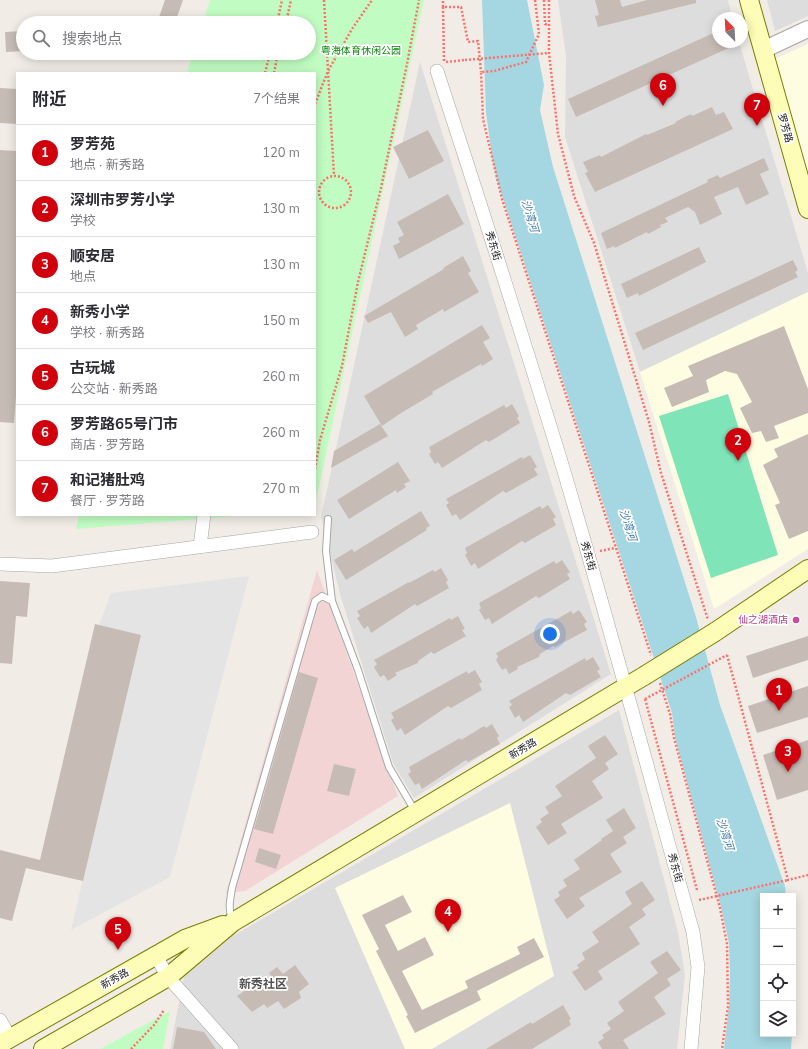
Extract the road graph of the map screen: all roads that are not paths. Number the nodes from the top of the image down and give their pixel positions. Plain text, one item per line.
1 (748, 0) edge
2 (808, 29) edge
3 (763, 50) junction
4 (441, 66) road end
5 (808, 210) edge
6 (204, 516) edge
7 (328, 519) dead end
8 (312, 532) dead end
9 (200, 546) junction
10 (0, 564) edge
11 (808, 568) edge
12 (808, 584) edge
13 (332, 601) junction
14 (716, 626) junction
15 (626, 687) junction
16 (416, 812) junction
17 (233, 922) junction
18 (156, 956) junction
19 (168, 977) junction
20 (0, 1020) edge
21 (5, 1041) edge
22 (43, 1049) edge
23 (232, 1049) edge
24 (691, 1049) edge

1 - 3 main road, 罗芳路
2 - 3 street
3 - 5 main road, 罗芳路
4 - 15 street, 秀东街
6 - 9 street
7 - 13 lane
8 - 9 street
9 - 10 street
11 - 14 main road, 新秀路
12 - 14 main road
13 - 16 lane
13 - 17 lane
14 - 15 main road, 新秀路, bridge
15 - 16 main road, 新秀路
15 - 24 street, 秀东街
16 - 17 main road, 新秀路
17 - 18 main road, 新秀路
17 - 19 main road, 新秀路
18 - 19 street
18 - 21 main road, 新秀路
19 - 22 main road, 新秀路
19 - 23 street
20 - 21 street

